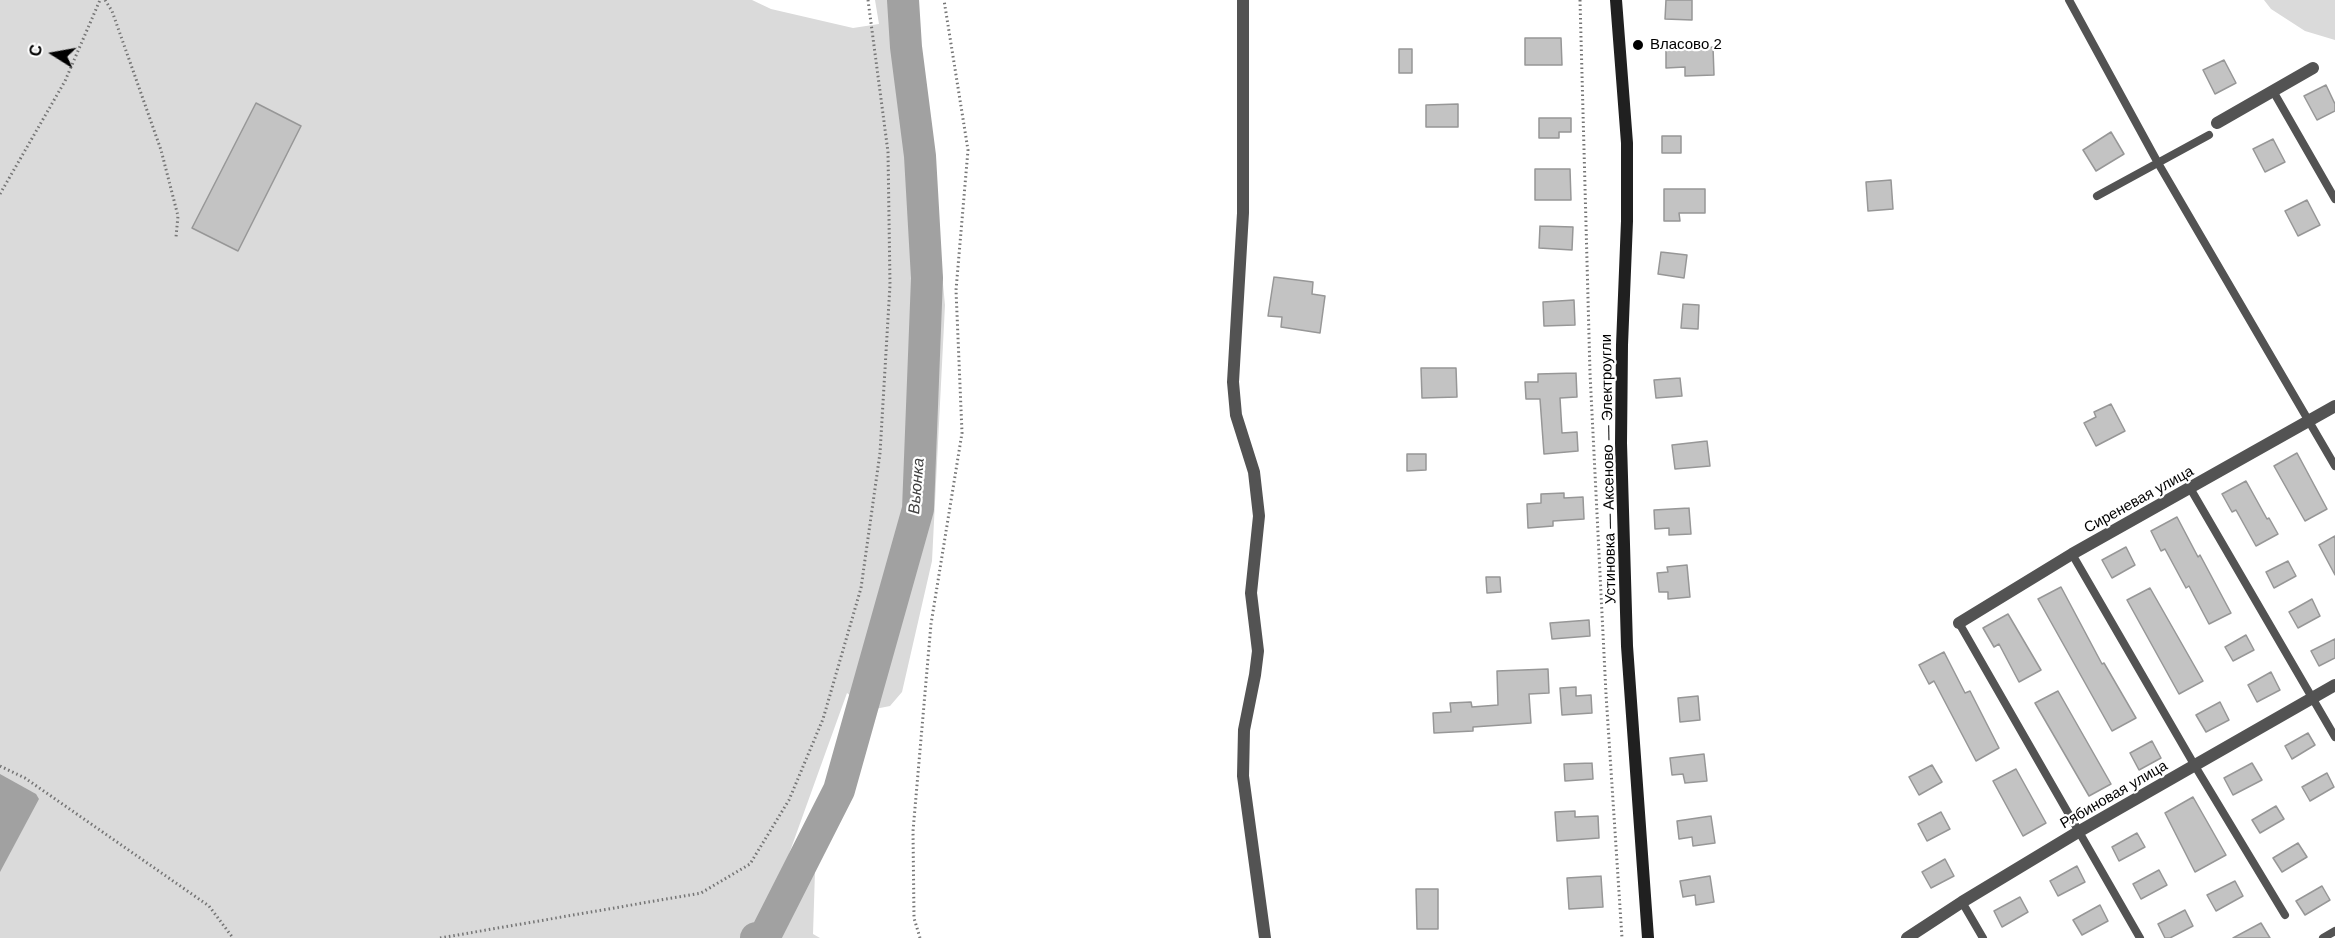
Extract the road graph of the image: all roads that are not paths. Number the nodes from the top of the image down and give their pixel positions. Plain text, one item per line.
1 (1243, 0) edge
2 (1616, 0) edge
3 (2069, 0) edge
4 (2313, 68) dead end
5 (2273, 91) junction
6 (2217, 123) dead end
7 (2209, 135) dead end
8 (2158, 163) junction
9 (2097, 196) dead end
10 (2335, 199) edge
11 (2335, 406) edge
12 (2309, 421) junction
13 (2335, 466) edge
14 (2190, 488) junction
15 (2072, 554) junction
16 (1959, 623) joint
17 (2335, 685) edge
18 (2313, 698) junction
19 (2335, 736) edge
20 (2195, 766) junction
21 (2078, 832) junction
22 (1962, 902) junction
23 (2285, 915) dead end
24 (2335, 931) edge
25 (1909, 936) edge
26 (1264, 938) edge
27 (1648, 938) edge
28 (1983, 938) edge
29 (2140, 938) edge
30 (2323, 938) edge

1 - 26 street
2 - 27 main road, Устиновка — Аксеново — Электроугли
3 - 8 lane
4 - 5 street
5 - 6 street
5 - 10 lane
7 - 8 lane
8 - 9 lane
8 - 12 lane
11 - 12 street, Сиреневая улица
12 - 13 lane
12 - 14 street, Сиреневая улица
14 - 15 street, Сиреневая улица
14 - 18 lane
15 - 16 street, Сиреневая улица
15 - 20 lane
16 - 21 lane
17 - 18 street, Рябиновая улица
18 - 19 lane
18 - 20 street, Рябиновая улица
20 - 21 street, Рябиновая улица
20 - 23 lane
21 - 22 street, Рябиновая улица
21 - 29 lane
22 - 25 street, Рябиновая улица
22 - 28 lane
24 - 30 lane

